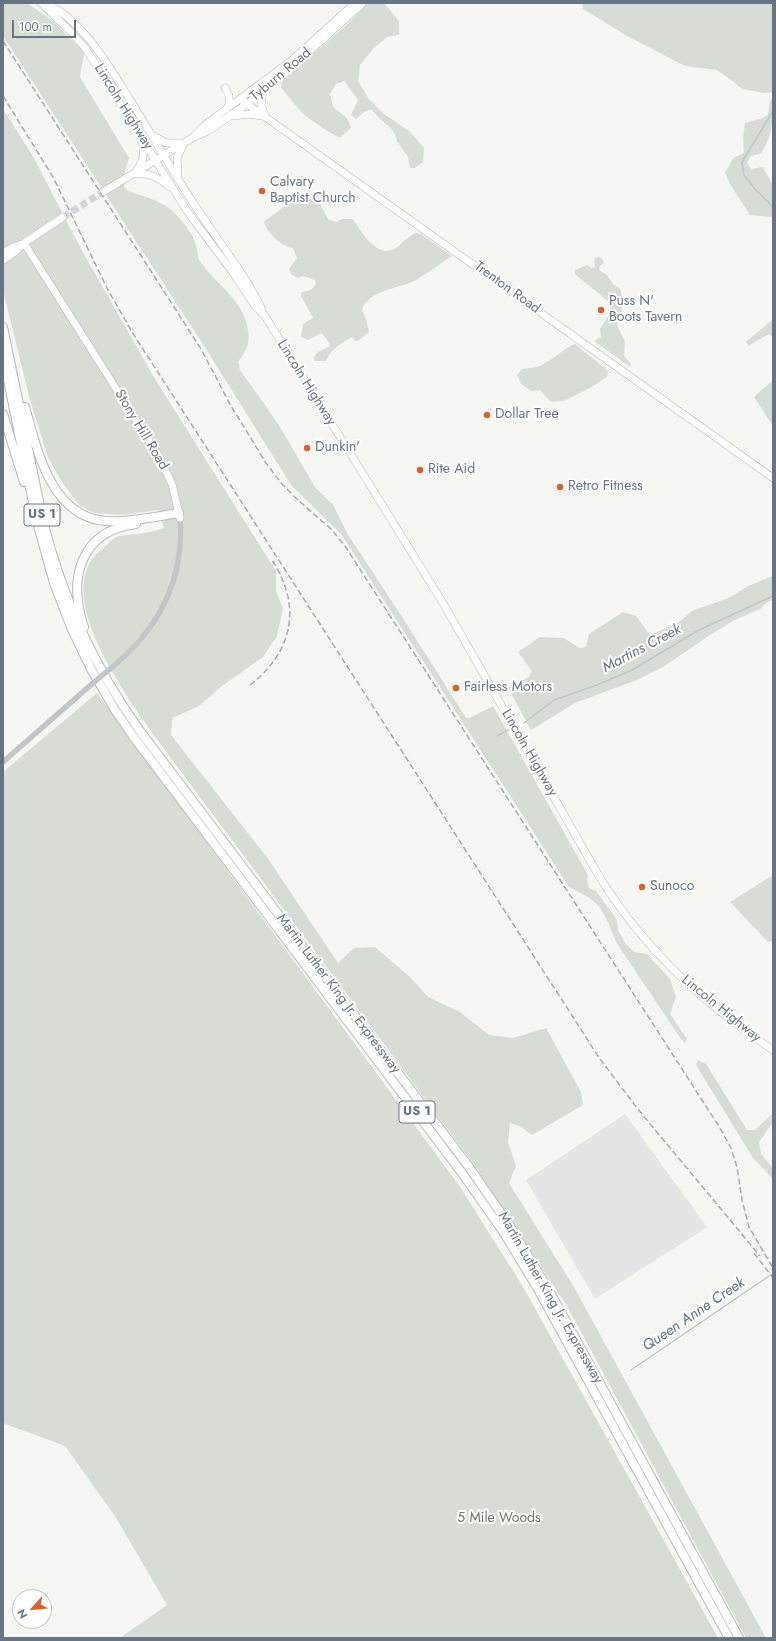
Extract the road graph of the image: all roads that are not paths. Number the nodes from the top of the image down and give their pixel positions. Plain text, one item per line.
1 (41, 3) edge
2 (46, 3) edge
3 (355, 3) edge
4 (363, 3) edge
5 (225, 88) dead end
6 (264, 91) junction
7 (240, 99) junction
8 (247, 104) junction
9 (227, 109) junction
10 (227, 118) junction
11 (266, 118) junction
12 (151, 133) junction
13 (140, 134) junction
14 (192, 138) junction
15 (185, 142) junction
16 (164, 156) junction
17 (156, 160) junction
18 (132, 174) junction
19 (180, 182) junction
20 (174, 191) junction
21 (104, 192) tunnel mouth
22 (63, 217) tunnel mouth
23 (24, 243) junction
24 (3, 253) edge
25 (3, 260) edge
26 (264, 316) junction
27 (3, 326) edge
28 (6, 357) edge
29 (3, 414) edge
30 (773, 478) edge
31 (179, 515) junction
32 (41, 537) junction
33 (98, 666) junction
34 (3, 762) edge
35 (773, 1050) edge
36 (729, 1638) edge
37 (739, 1638) edge

1 - 13 main road, Lincoln Highway
2 - 12 main road, Lincoln Highway
3 - 7 main road, Tyburn Road
4 - 6 main road, Tyburn Road
5 - 9 main road
6 - 8 main road, Tyburn Road
6 - 11 main road
7 - 8 main road, Trenton Road
7 - 9 main road, Tyburn Road
8 - 10 main road, Tyburn Road
8 - 11 main road, Trenton Road
9 - 14 main road, Tyburn Road
10 - 11 main road
10 - 14 main road, Tyburn Road
11 - 30 main road, Trenton Road
12 - 15 main road
12 - 16 main road, Lincoln Highway
13 - 17 main road, Lincoln Highway
13 - 18 main road
14 - 15 main road, Tyburn Road
15 - 16 main road, Tyburn Road
15 - 19 main road
16 - 17 main road, Tyburn Road
16 - 19 main road, Lincoln Highway
17 - 18 main road, Tyburn Road
17 - 20 main road, Lincoln Highway
18 - 20 main road
18 - 21 main road, Tyburn Road
19 - 26 main road, Lincoln Highway
20 - 26 main road, Lincoln Highway
22 - 23 main road
23 - 24 main road
23 - 25 main road
23 - 31 main road, Stony Hill Road
26 - 35 main road, Lincoln Highway
27 - 28 highway, Martin Luther King Jr. Expressway / US 1
28 - 31 highway
28 - 32 highway, Martin Luther King Jr. Expressway / US 1
28 - 33 highway, Martin Luther King Jr. Expressway / US 1
29 - 32 highway
31 - 33 highway
31 - 34 street, Stony Hill Road, bridge
32 - 36 highway, Martin Luther King Jr. Expressway / US 1
33 - 37 highway, Martin Luther King Jr. Expressway / US 1

